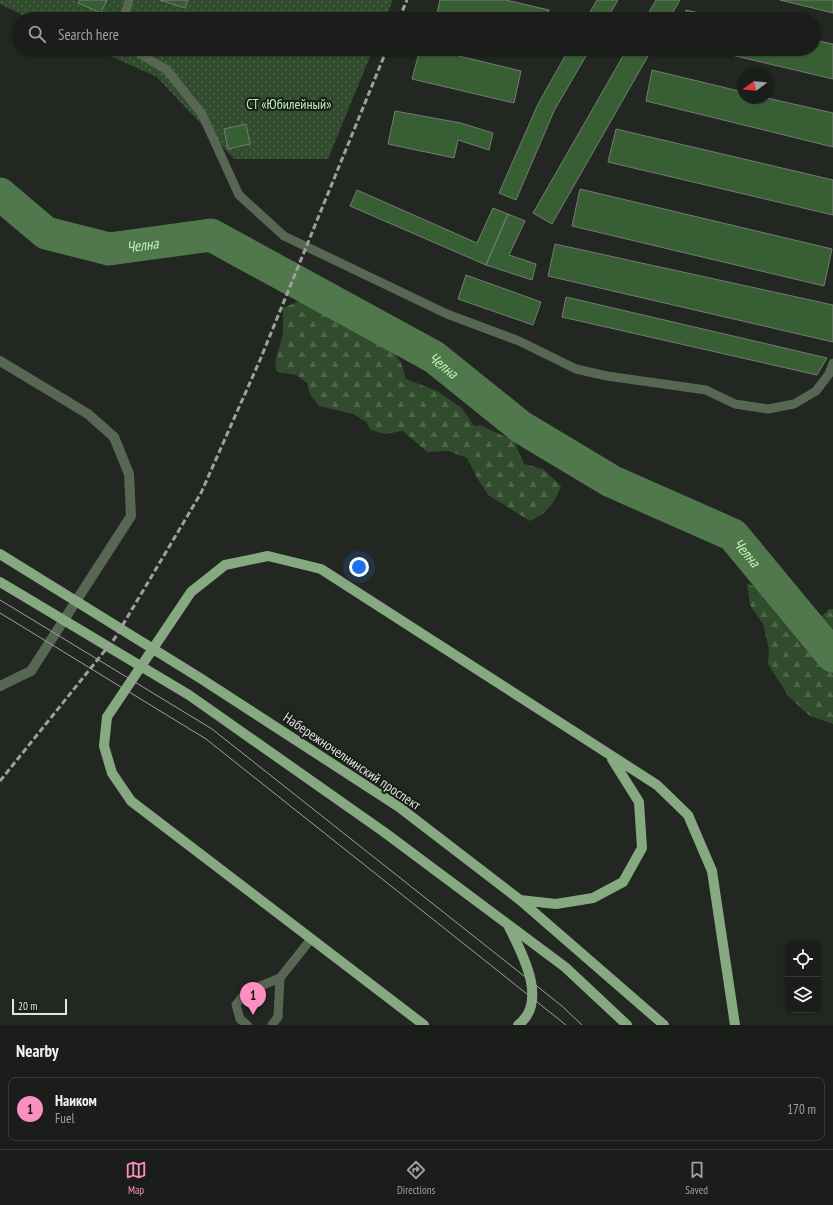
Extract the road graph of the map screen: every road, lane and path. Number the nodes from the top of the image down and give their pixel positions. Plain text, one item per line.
1 (129, 0) edge
2 (126, 12) edge
3 (143, 56) edge
4 (0, 361) edge
5 (833, 364) edge
6 (0, 554) edge
7 (0, 582) edge
8 (0, 686) edge
9 (609, 755) junction
10 (520, 900) junction
11 (508, 925) junction
12 (311, 939) junction
13 (280, 978) junction
14 (247, 1025) edge
15 (272, 1025) edge
16 (424, 1025) edge
17 (518, 1025) edge
18 (626, 1025) edge
19 (664, 1025) edge
20 (735, 1025) edge

1 - 2 lane
3 - 5 lane
4 - 8 street
6 - 10 main road, Набережночелнинский проспект
7 - 11 main road
9 - 10 main road
9 - 12 main road
9 - 20 main road
10 - 19 main road, Набережночелнинский проспект
11 - 17 main road
11 - 18 main road
12 - 13 lane
12 - 16 main road
13 - 14 lane
13 - 15 lane

